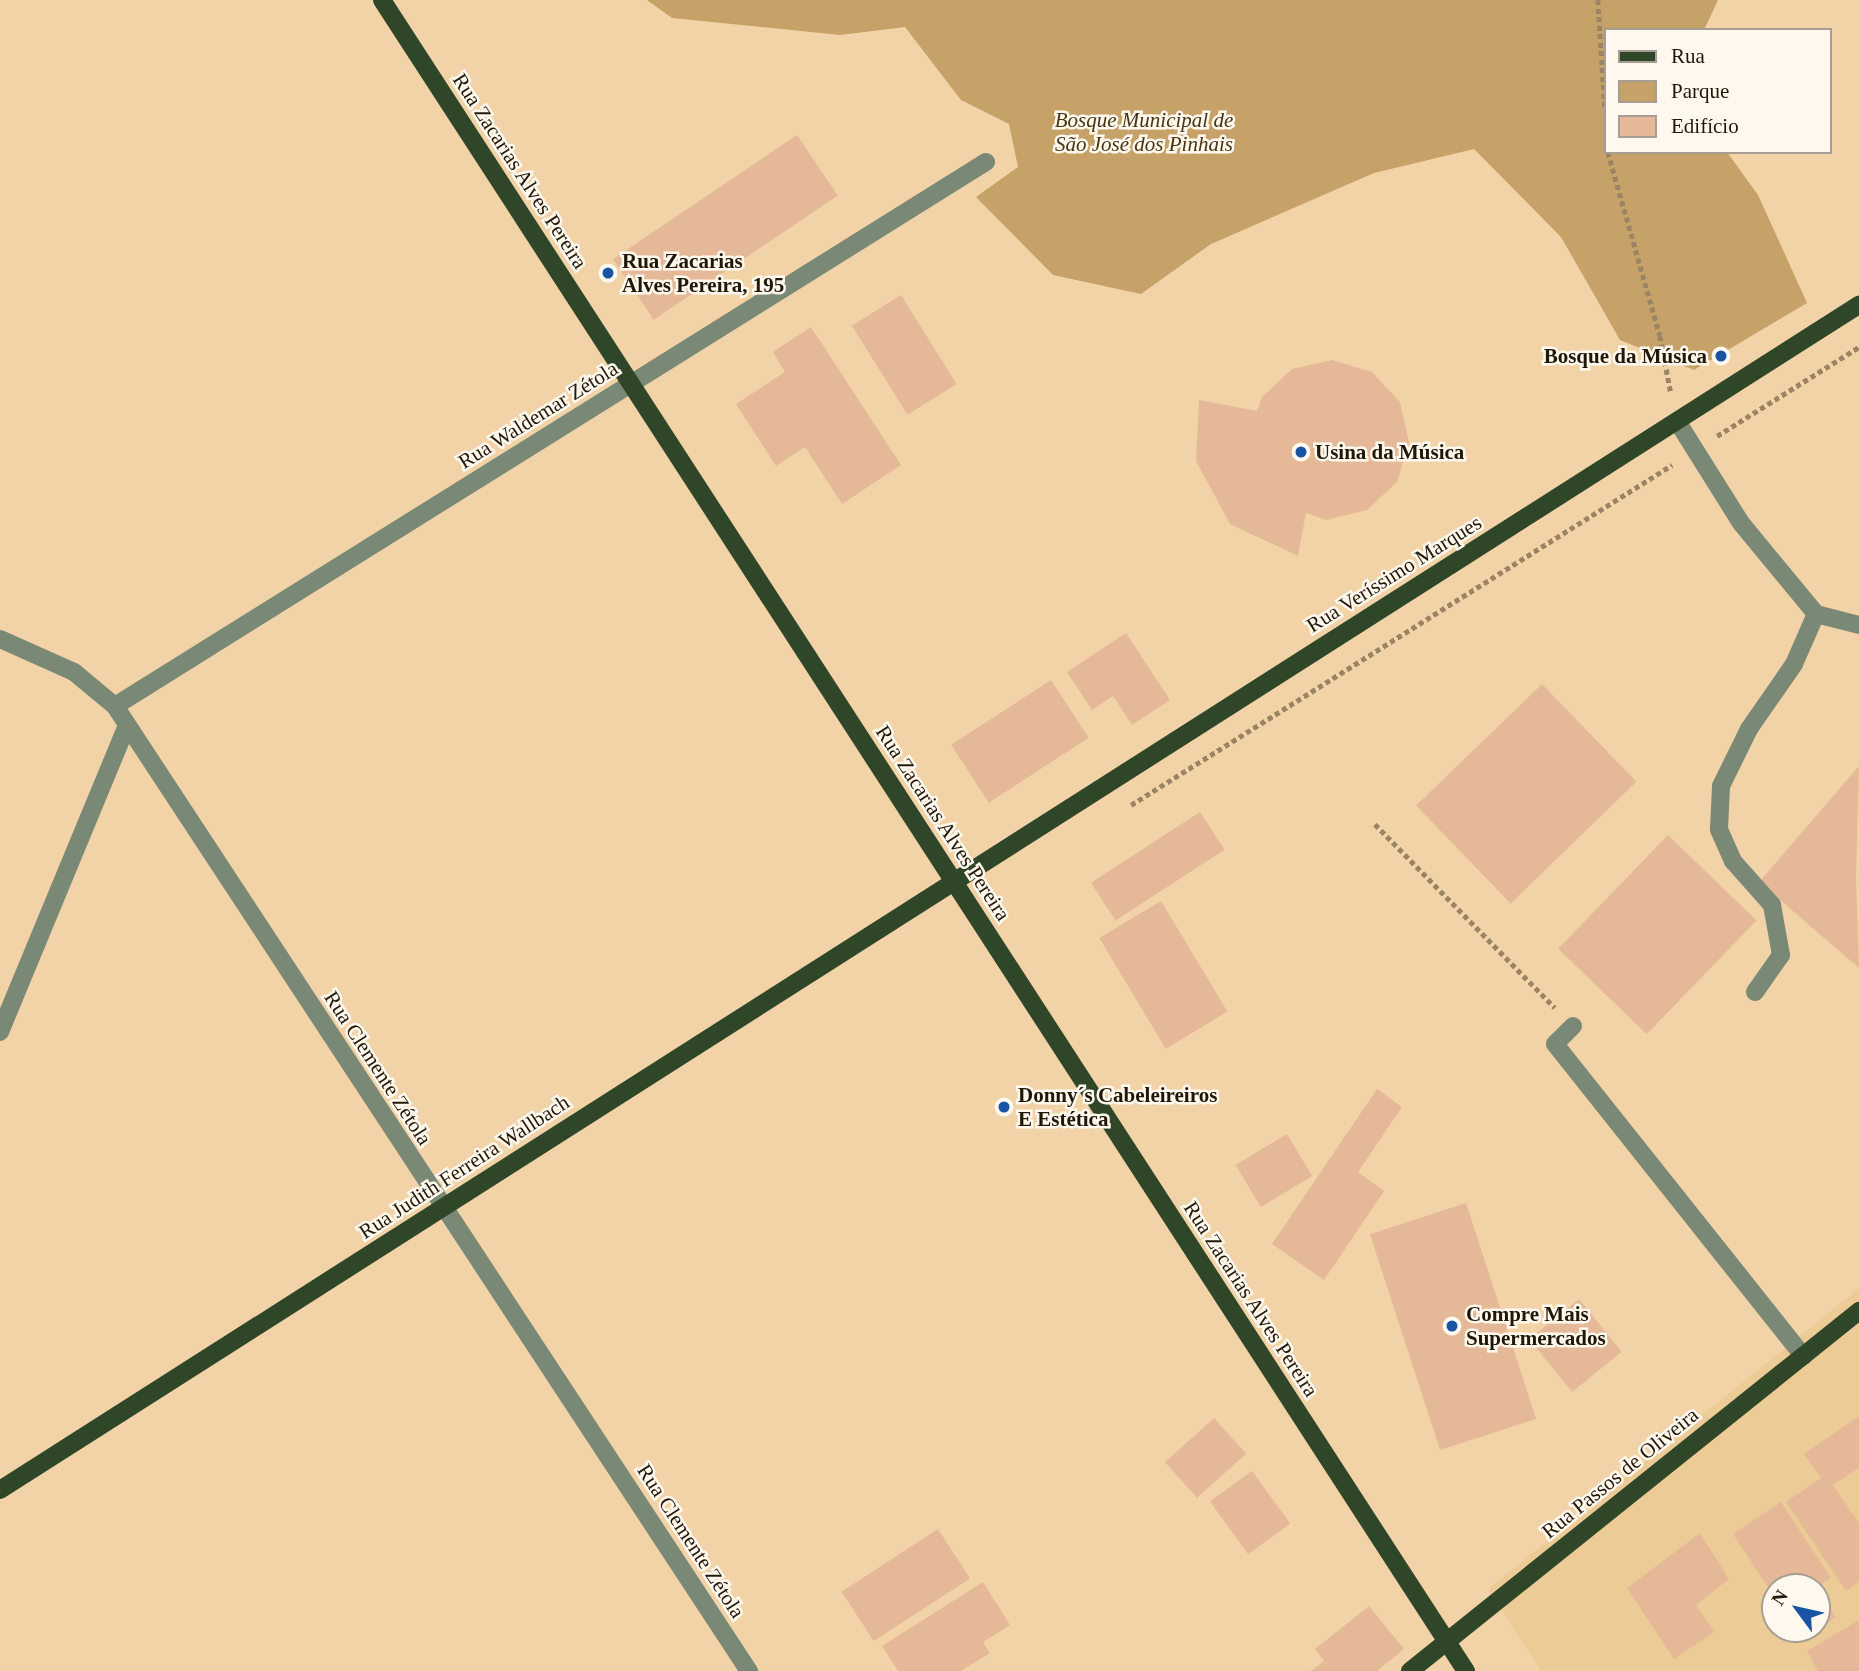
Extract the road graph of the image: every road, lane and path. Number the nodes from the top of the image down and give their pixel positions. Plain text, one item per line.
1 (382, 0) edge
2 (1598, 0) edge
3 (1604, 92) edge
4 (1609, 154) edge
5 (986, 162) dead end
6 (1859, 305) edge
7 (1859, 347) edge
8 (631, 384) junction
9 (1677, 421) junction
10 (1695, 450) junction
11 (1816, 614) junction
12 (1859, 625) edge
13 (0, 639) edge
14 (115, 706) junction
15 (126, 728) junction
16 (1129, 807) dead end
17 (1375, 824) dead end
18 (954, 882) junction
19 (1755, 992) dead end
20 (1573, 1026) joint
21 (0, 1032) edge
22 (443, 1207) junction
23 (1859, 1311) edge
24 (1803, 1356) junction
25 (0, 1490) edge
26 (1447, 1642) junction
27 (749, 1671) edge
28 (1410, 1671) edge
29 (1466, 1671) edge

1 - 8 main road, Rua Zacarias Alves Pereira
2 - 3 path
4 - 9 path
5 - 8 street, Rua Waldemar Zétola
6 - 9 main road, Rua Veríssimo Marques
7 - 10 path
8 - 14 street, Rua Waldemar Zétola
8 - 18 main road, Rua Zacarias Alves Pereira
9 - 10 street
9 - 18 main road, Rua Veríssimo Marques
10 - 11 street
10 - 16 path
11 - 12 street
11 - 19 street
13 - 14 street, Rua Clemente Zétola
14 - 15 street, Rua Clemente Zétola
15 - 21 street
15 - 22 street, Rua Clemente Zétola
17 - 20 path
18 - 22 main road, Rua Judith Ferreira Wallbach
18 - 26 main road, Rua Zacarias Alves Pereira
20 - 24 street
22 - 25 main road, Rua Judith Ferreira Wallbach
22 - 27 street, Rua Clemente Zétola
23 - 24 main road, Rua Passos de Oliveira
24 - 26 main road, Rua Passos de Oliveira
26 - 28 main road, Rua Passos de Oliveira
26 - 29 main road, Rua Zacarias Alves Pereira

